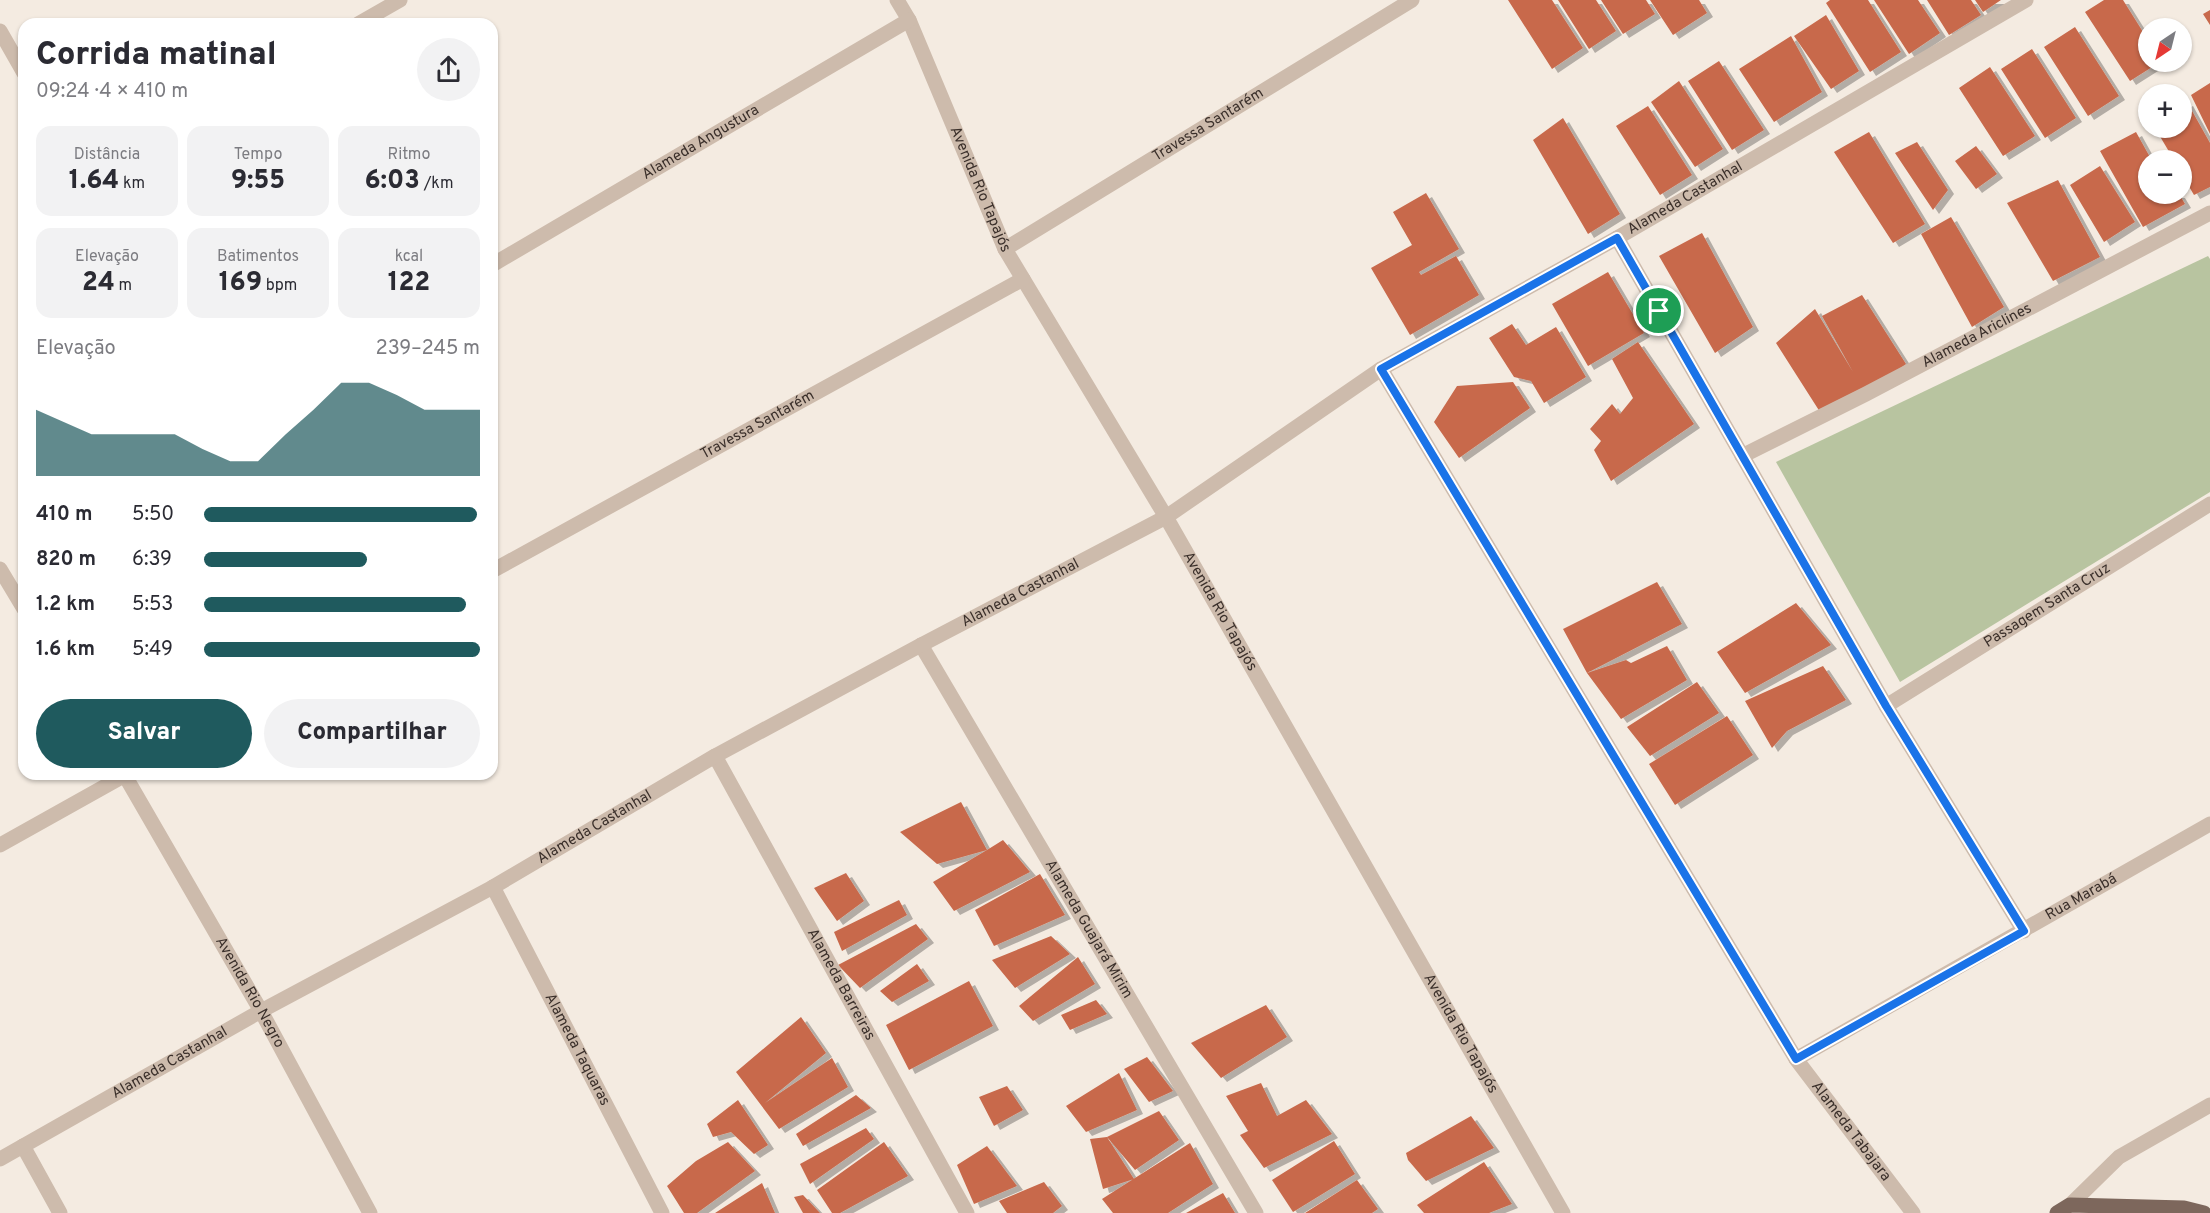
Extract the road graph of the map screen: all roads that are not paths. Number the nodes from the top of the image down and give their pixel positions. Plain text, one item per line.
1 (400, 0) edge
2 (897, 0) edge
3 (1412, 0) edge
4 (2026, 0) edge
5 (368, 18) edge
6 (909, 20) junction
7 (0, 31) edge
8 (18, 62) edge
9 (2210, 213) edge
10 (1617, 238) junction
11 (1005, 249) junction
12 (498, 261) edge
13 (1023, 279) junction
14 (1381, 369) junction
15 (1742, 456) junction
16 (2210, 504) edge
17 (1166, 517) junction
18 (498, 568) edge
19 (0, 569) edge
20 (18, 599) edge
21 (921, 645) junction
22 (1886, 706) junction
23 (715, 756) junction
24 (115, 780) edge
25 (129, 780) edge
26 (2210, 824) edge
27 (0, 844) edge
28 (493, 887) junction
29 (2024, 931) junction
30 (261, 1011) junction
31 (1796, 1059) junction
32 (2210, 1105) edge
33 (23, 1146) junction
34 (0, 1159) edge
35 (2064, 1209) edge
36 (1556, 1211) edge
37 (60, 1213) edge
38 (370, 1213) edge
39 (662, 1213) edge
40 (967, 1213) edge
41 (1256, 1213) edge
42 (1913, 1213) edge
43 (2204, 1213) edge

1 - 5 street
2 - 6 street, Avenida Rio Tapajós
3 - 11 street, Travessa Santarém
4 - 10 street, Alameda Castanhal
6 - 11 street, Avenida Rio Tapajós
6 - 12 street, Alameda Angustura
7 - 8 street
9 - 15 street, Alameda Ariclines
10 - 14 street, Alameda Castanhal
10 - 15 street
11 - 13 street, Avenida Rio Tapajós
13 - 17 street, Avenida Rio Tapajós
13 - 18 street, Travessa Santarém
14 - 17 street, Alameda Castanhal
14 - 31 street, Alameda Tabajara
15 - 22 street
16 - 22 street, Passagem Santa Cruz
17 - 21 street, Alameda Castanhal
17 - 36 street, Avenida Rio Tapajós
19 - 20 street
21 - 23 street, Alameda Castanhal
21 - 41 street, Alameda Guajará Mirim
22 - 29 street
23 - 28 street, Alameda Castanhal
23 - 40 street, Alameda Barreiras
24 - 27 street
25 - 30 street, Avenida Rio Negro
26 - 29 street, Rua Marabá
28 - 30 street, Alameda Castanhal
28 - 39 street, Alameda Taquaras
29 - 31 street, Rua Marabá
30 - 33 street, Alameda Castanhal
30 - 38 street, Avenida Rio Negro
31 - 42 street, Alameda Tabajara
32 - 35 street
33 - 34 street, Alameda Castanhal
33 - 37 street
35 - 43 main road

